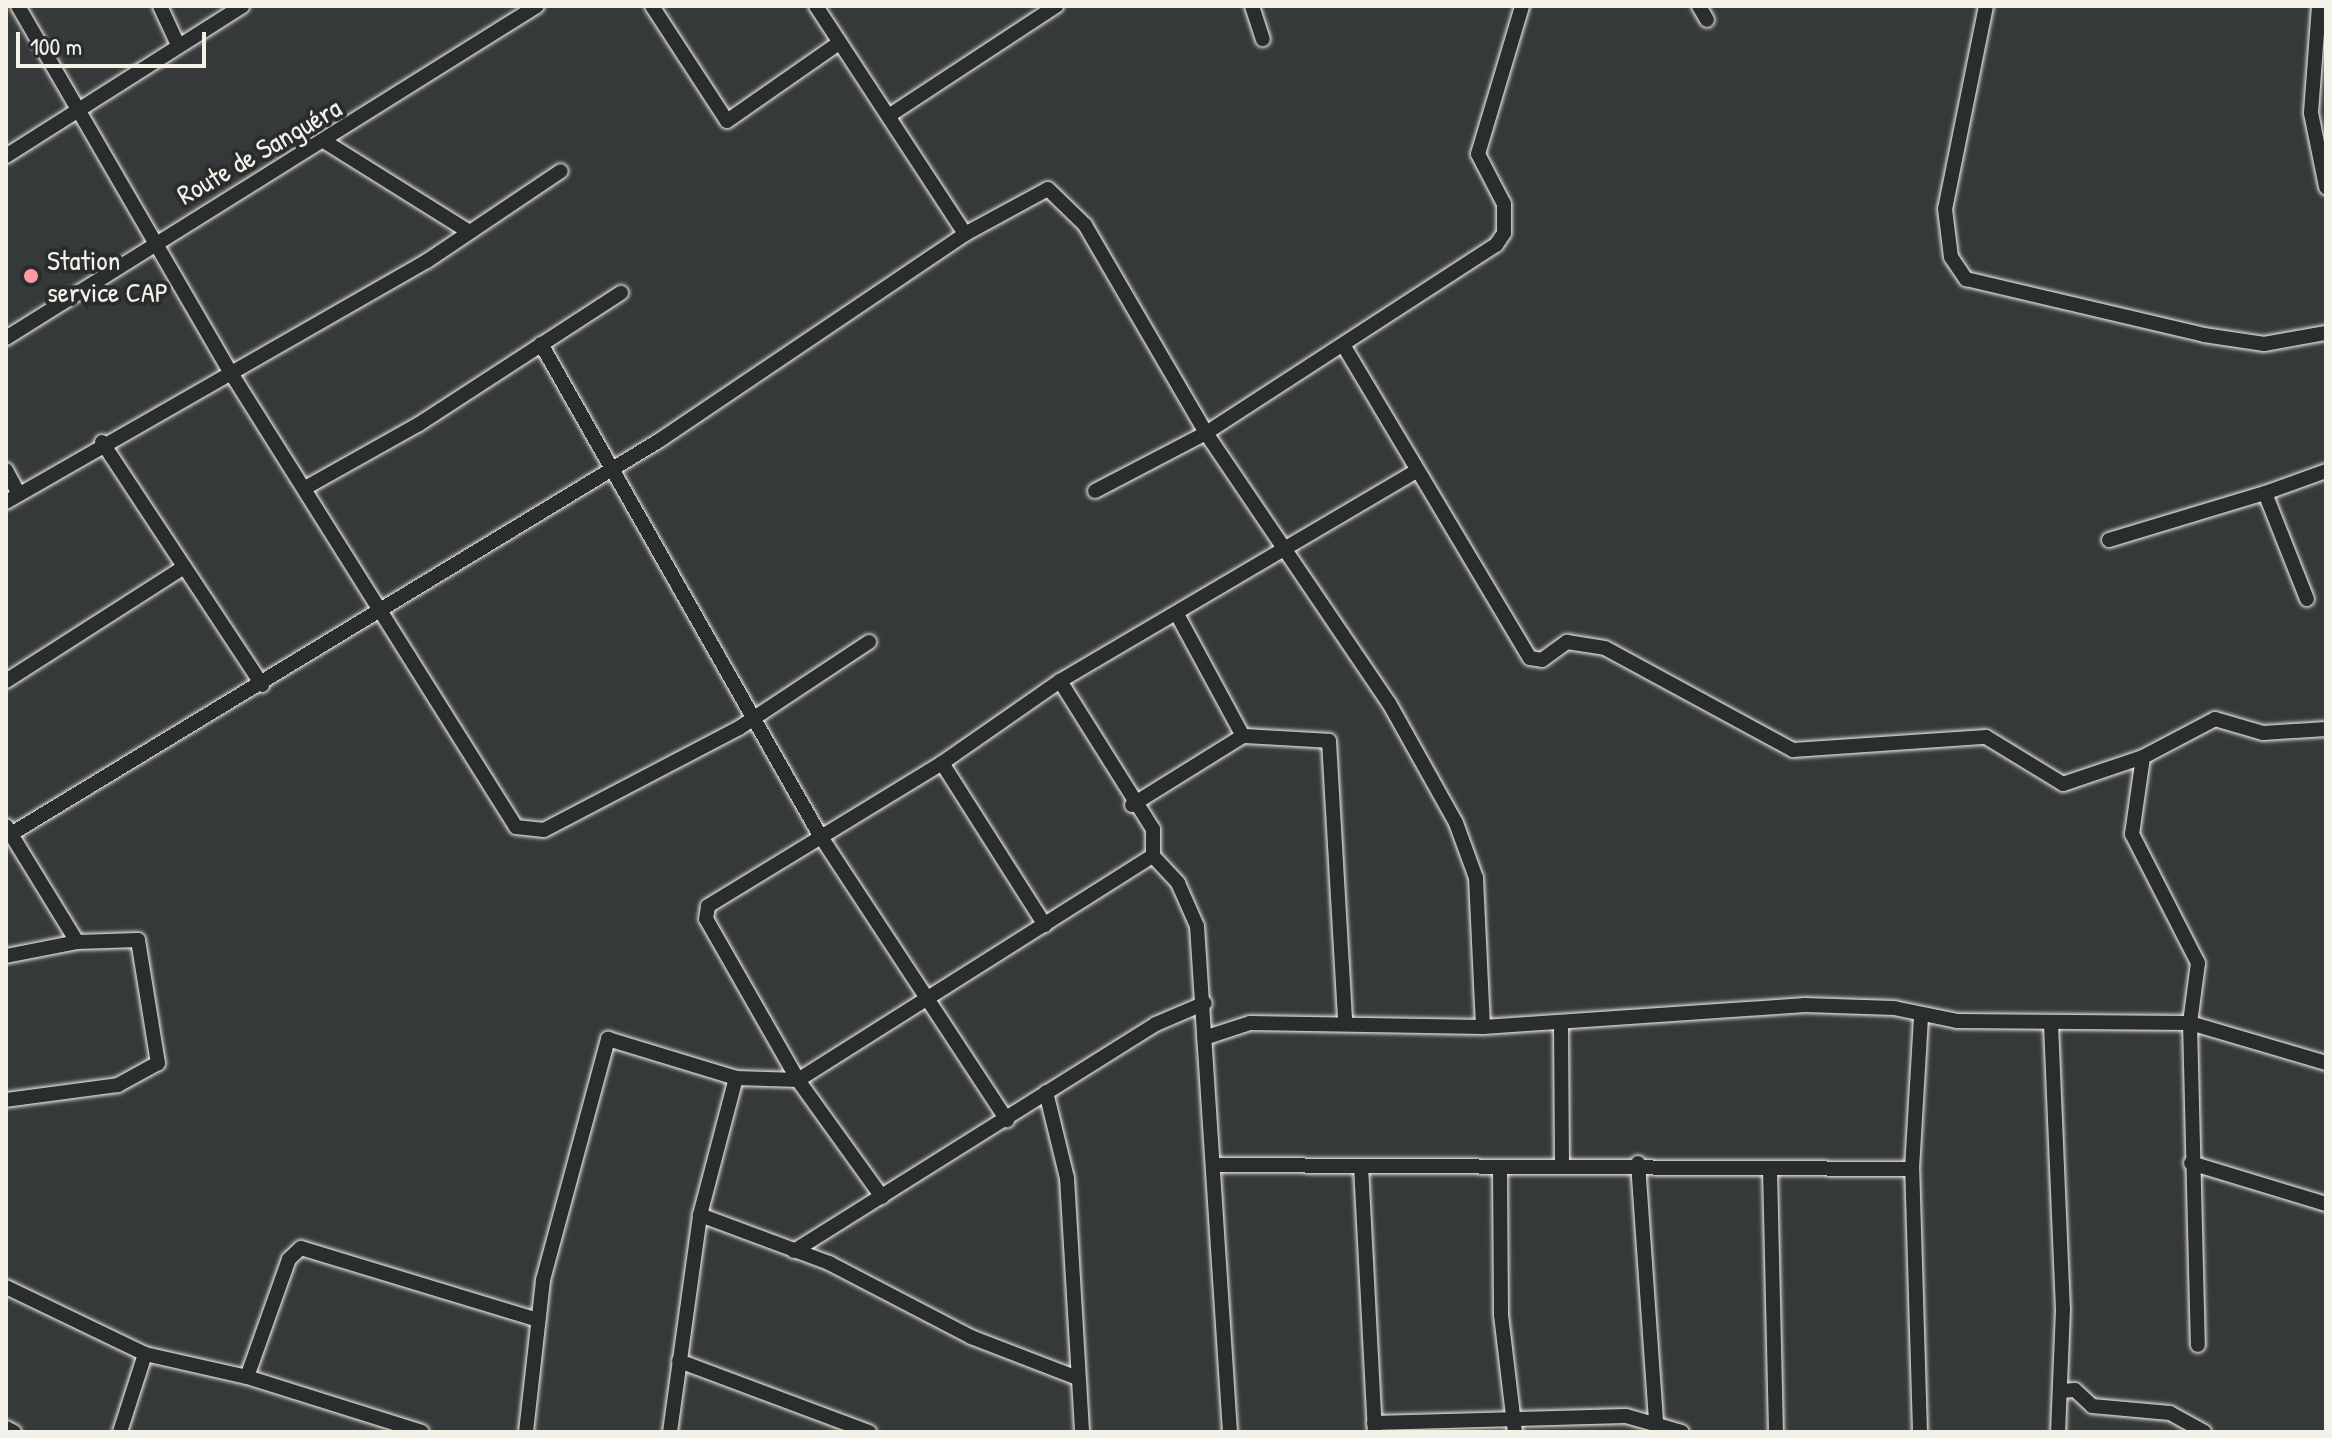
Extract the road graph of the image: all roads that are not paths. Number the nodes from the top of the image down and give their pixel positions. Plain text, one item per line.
1 (18, 6) edge
2 (160, 6) edge
3 (242, 6) edge
4 (537, 6) edge
5 (652, 6) edge
6 (816, 6) edge
7 (1056, 6) edge
8 (1252, 6) edge
9 (1522, 6) edge
10 (1699, 6) edge
11 (1986, 6) edge
12 (2319, 6) edge
13 (1707, 20) dead end
14 (1263, 39) dead end
15 (839, 43) junction
16 (178, 45) junction
17 (79, 112) junction
18 (890, 115) junction
19 (327, 143) junction
20 (6, 156) edge
21 (561, 171) dead end
22 (2326, 187) edge
23 (468, 231) junction
24 (965, 234) junction
25 (160, 239) junction
26 (621, 293) dead end
27 (2326, 333) edge
28 (6, 338) edge
29 (541, 344) junction
30 (1345, 348) junction
31 (231, 373) junction
32 (1206, 433) junction
33 (102, 442) junction
34 (612, 468) junction
35 (6, 470) edge
36 (1416, 471) junction
37 (2326, 471) edge
38 (305, 488) junction
39 (1095, 491) dead end
40 (2265, 493) junction
41 (19, 494) junction
42 (6, 502) edge
43 (2109, 540) dead end
44 (1283, 551) junction
45 (181, 569) junction
46 (2307, 599) dead end
47 (380, 606) junction
48 (1178, 616) junction
49 (869, 642) dead end
50 (6, 681) edge
51 (1060, 681) junction
52 (262, 685) junction
53 (755, 718) junction
54 (2326, 729) edge
55 (1243, 736) junction
56 (2143, 757) junction
57 (942, 763) junction
58 (1132, 805) junction
59 (9, 830) edge
60 (821, 837) junction
61 (1153, 856) junction
62 (1045, 925) junction
63 (77, 942) junction
64 (6, 956) edge
65 (925, 998) junction
66 (1205, 1003) junction
67 (1921, 1016) junction
68 (1345, 1019) junction
69 (1561, 1022) junction
70 (2190, 1023) junction
71 (2051, 1024) junction
72 (1483, 1027) junction
73 (1204, 1038) junction
74 (2326, 1063) edge
75 (736, 1078) junction
76 (798, 1080) junction
77 (1046, 1092) junction
78 (6, 1100) edge
79 (1007, 1120) junction
80 (1562, 1162) junction
81 (1638, 1163) junction
82 (2191, 1163) junction
83 (1217, 1165) junction
84 (1361, 1166) junction
85 (1500, 1168) junction
86 (1770, 1169) junction
87 (1912, 1169) junction
88 (882, 1197) junction
89 (2326, 1204) edge
90 (700, 1215) junction
91 (794, 1251) junction
92 (6, 1287) edge
93 (538, 1320) junction
94 (2198, 1345) dead end
95 (145, 1354) junction
96 (679, 1361) junction
97 (247, 1377) junction
98 (1077, 1378) junction
99 (2060, 1391) junction
100 (1656, 1420) junction
101 (1514, 1425) edge
102 (6, 1428) edge
103 (1374, 1428) edge
104 (2209, 1431) edge
105 (14, 1432) edge
106 (120, 1432) edge
107 (422, 1432) edge
108 (526, 1432) edge
109 (670, 1432) edge
110 (869, 1432) edge
111 (1082, 1432) edge
112 (1230, 1432) edge
113 (1682, 1432) edge
114 (1776, 1432) edge
115 (1920, 1432) edge
116 (2058, 1432) edge

1 - 17 street
2 - 16 street
3 - 16 street
4 - 19 street, Route de Sanguéra
5 - 15 street
6 - 15 street
7 - 18 street
8 - 14 street
9 - 30 street
10 - 13 street
11 - 27 street
12 - 22 street
15 - 18 street
16 - 17 street
17 - 20 street
17 - 25 street
18 - 24 street
19 - 23 street
19 - 25 street, Route de Sanguéra
21 - 23 street
23 - 31 street
24 - 32 street
24 - 34 street
25 - 28 street, Route de Sanguéra
25 - 31 street
26 - 29 street
29 - 34 street
29 - 38 street
30 - 32 street
30 - 36 street
31 - 33 street
31 - 38 street
32 - 39 street
32 - 44 street
33 - 41 street
33 - 45 street
34 - 47 street
34 - 53 street
35 - 41 street
36 - 44 street
36 - 56 street
37 - 40 street
38 - 47 street
40 - 43 street
40 - 46 street
41 - 42 street
44 - 48 street
44 - 72 street
45 - 50 street
45 - 52 street
47 - 52 street
47 - 53 street
48 - 51 street
48 - 55 street
49 - 53 street
51 - 57 street
51 - 58 street
52 - 59 street
53 - 60 street
54 - 56 street
55 - 58 street
55 - 68 street
56 - 70 street
57 - 60 street
57 - 62 street
58 - 61 street
59 - 63 street
60 - 65 street
60 - 76 street
61 - 62 street
61 - 66 street
62 - 65 street
63 - 64 street
63 - 78 street
65 - 76 street
65 - 79 street
66 - 73 street
66 - 77 street
67 - 69 street
67 - 71 street
67 - 87 street
68 - 72 street
68 - 73 street
69 - 72 street
69 - 80 street
70 - 71 street
70 - 74 street
70 - 82 street
71 - 99 street
73 - 83 street
75 - 76 street
75 - 90 street
75 - 93 street
76 - 88 street
77 - 79 street
77 - 98 street
79 - 88 street
80 - 81 street
80 - 85 street
81 - 86 street
81 - 100 street
82 - 89 street
82 - 94 street
83 - 84 street
83 - 112 street
84 - 85 street
84 - 103 street
85 - 101 street
86 - 87 street
86 - 114 street
87 - 115 street
88 - 91 street
90 - 91 street
90 - 96 street
91 - 98 street
92 - 95 street
93 - 97 street
93 - 108 street
95 - 97 street
95 - 106 street
96 - 109 street
96 - 110 street
97 - 107 street
98 - 111 street
99 - 104 street
99 - 116 street
100 - 101 street
100 - 113 street
101 - 103 street
102 - 105 street

